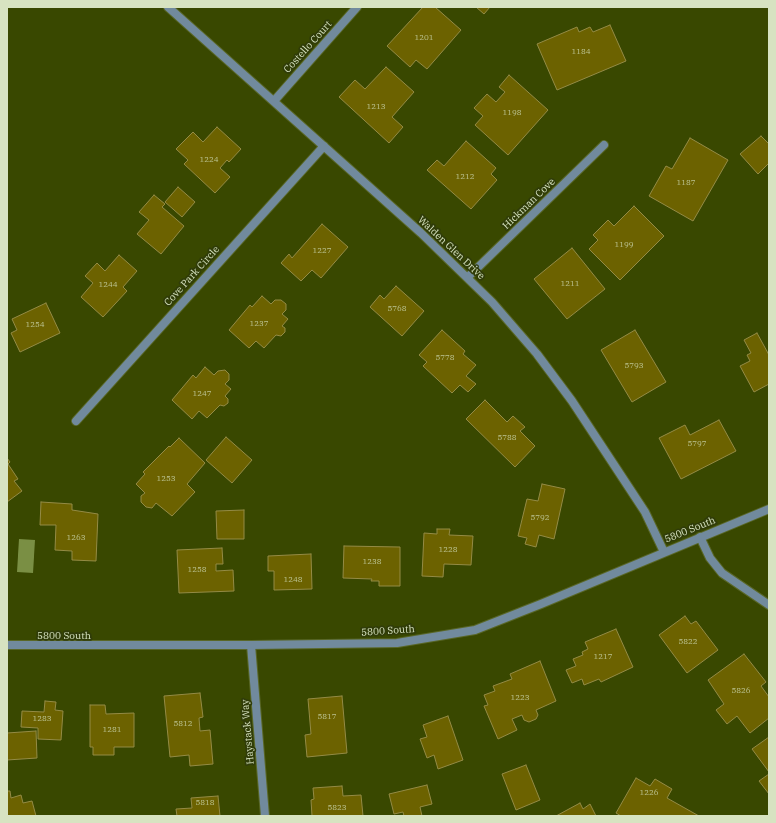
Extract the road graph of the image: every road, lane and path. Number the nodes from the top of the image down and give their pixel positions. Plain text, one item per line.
1 (168, 7) edge
2 (357, 7) edge
3 (274, 100) junction
4 (604, 145) dead end
5 (324, 146) junction
6 (468, 277) junction
7 (76, 421) dead end
8 (769, 509) edge
9 (700, 537) junction
10 (664, 552) junction
11 (769, 605) edge
12 (7, 645) edge
13 (251, 645) junction
14 (265, 816) edge

1 - 3 street, Walden Glen Drive
2 - 3 street, Costello Court
3 - 5 street, Walden Glen Drive
4 - 6 street, Hickman Cove
5 - 6 street, Walden Glen Drive
5 - 7 street, Cove Park Circle
6 - 10 street, Walden Glen Drive
8 - 9 street, 5800 South
9 - 10 street, 5800 South
9 - 11 street
10 - 13 street, 5800 South
12 - 13 street, 5800 South
13 - 14 street, Haystack Way

